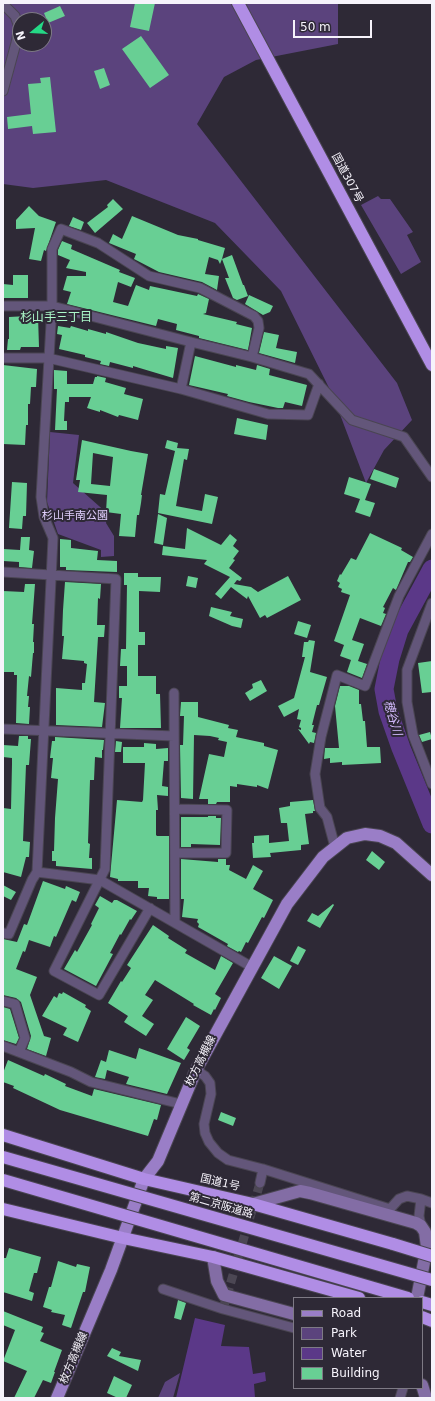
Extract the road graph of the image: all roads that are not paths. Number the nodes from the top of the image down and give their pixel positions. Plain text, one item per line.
1 (238, 3) edge
2 (3, 4) edge
3 (3, 90) edge
4 (3, 306) edge
5 (52, 306) junction
6 (191, 342) junction
7 (252, 357) junction
8 (3, 358) edge
9 (48, 358) junction
10 (432, 365) edge
11 (319, 384) junction
12 (181, 389) junction
13 (432, 477) edge
14 (432, 534) edge
15 (3, 572) edge
16 (51, 575) junction
17 (432, 603) edge
18 (174, 693) dead end
19 (3, 729) edge
20 (44, 731) junction
21 (111, 733) junction
22 (174, 736) junction
23 (432, 784) edge
24 (175, 809) junction
25 (335, 847) junction
26 (175, 853) junction
27 (37, 872) junction
28 (432, 875) edge
29 (100, 880) junction
30 (150, 908) junction
31 (175, 922) junction
32 (3, 933) edge
33 (252, 967) junction
34 (3, 1001) edge
35 (3, 1046) edge
36 (19, 1052) junction
37 (196, 1070) junction
38 (182, 1104) junction
39 (3, 1135) edge
40 (3, 1157) edge
41 (263, 1169) junction
42 (144, 1179) junction
43 (3, 1180) edge
44 (260, 1183) tunnel mouth
45 (421, 1199) junction
46 (432, 1203) edge
47 (253, 1204) junction
48 (3, 1209) edge
49 (421, 1226) junction
50 (123, 1238) junction
51 (432, 1256) edge
52 (213, 1257) junction
53 (432, 1280) edge
54 (163, 1289) dead end
55 (355, 1297) edge
56 (405, 1297) edge
57 (417, 1297) edge
58 (293, 1314) edge
59 (293, 1328) edge
60 (423, 1388) edge
61 (57, 1398) edge
62 (426, 1398) edge

1 - 10 highway, 国道307号
2 - 3 street
4 - 5 street
5 - 6 street
5 - 7 street
5 - 9 street
6 - 7 street
6 - 12 street
7 - 11 street
8 - 9 street
9 - 12 street
9 - 16 street
11 - 12 street
11 - 13 street
14 - 25 street
15 - 16 street
16 - 20 street
16 - 21 street
17 - 23 street
18 - 22 street
19 - 20 street
20 - 21 street
20 - 27 street
21 - 22 street
21 - 29 street
22 - 24 street
24 - 26 street
24 - 26 street
25 - 28 main road, 枚方高槻線
25 - 33 main road, 枚方高槻線
26 - 31 street
27 - 29 street
27 - 32 street
29 - 30 street
29 - 30 street
30 - 31 street
31 - 33 street
33 - 37 main road, 枚方高槻線
34 - 36 street
35 - 36 street
36 - 38 street
37 - 38 main road, 枚方高槻線
37 - 41 street
38 - 42 main road, 枚方高槻線
39 - 42 highway, 国道1号
40 - 53 highway, 第二京阪道路, bridge
41 - 44 street
41 - 45 street
42 - 47 highway, 国道1号
42 - 50 main road, 枚方高槻線
43 - 56 highway, bridge
45 - 46 street
45 - 49 street
47 - 49 street
47 - 51 highway, 国道1号, bridge
48 - 50 highway
49 - 57 street
50 - 52 highway
50 - 61 main road, 枚方高槻線
52 - 55 highway
52 - 58 street
54 - 59 street
60 - 62 street

